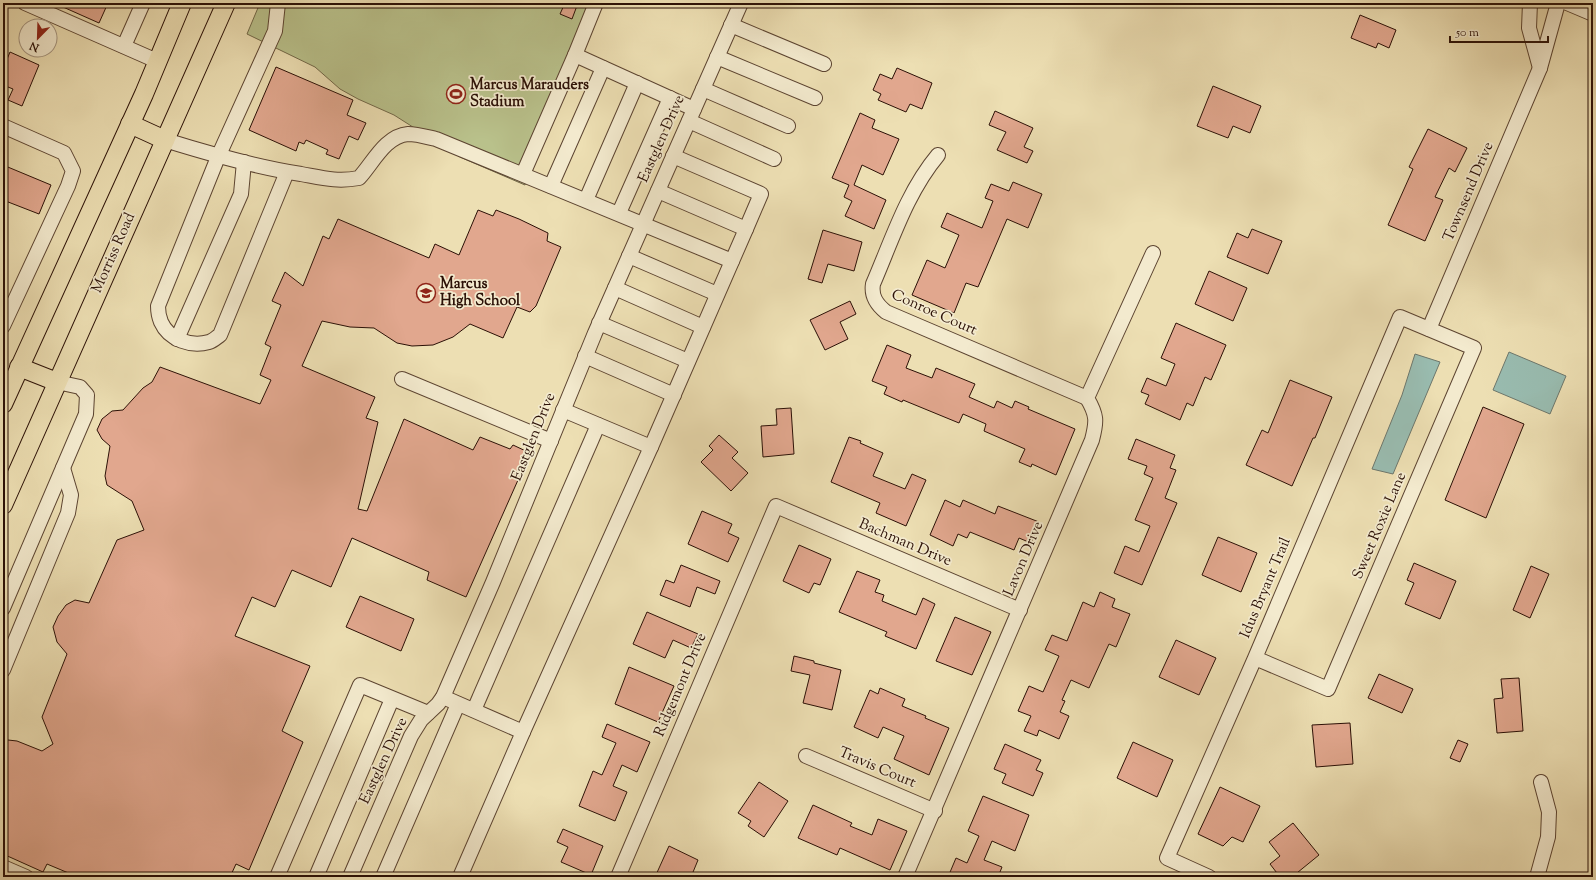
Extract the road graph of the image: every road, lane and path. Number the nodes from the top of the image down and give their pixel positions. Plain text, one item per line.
1 (25, 3) edge
2 (143, 3) edge
3 (182, 3) edge
4 (226, 3) edge
5 (278, 3) edge
6 (596, 3) edge
7 (741, 3) edge
8 (1530, 3) edge
9 (1558, 3) edge
10 (1567, 3) edge
11 (1593, 14) edge
12 (731, 25) junction
13 (124, 46) junction
14 (575, 54) junction
15 (717, 57) junction
16 (157, 61) junction
17 (824, 64) dead end
18 (603, 68) junction
19 (1540, 68) junction
20 (637, 83) junction
21 (703, 89) junction
22 (670, 98) junction
23 (815, 98) dead end
24 (691, 115) junction
25 (130, 124) junction
26 (3, 126) edge
27 (788, 126) dead end
28 (165, 140) junction
29 (938, 155) dead end
30 (673, 156) junction
31 (218, 157) junction
32 (774, 159) dead end
33 (244, 162) junction
34 (287, 172) junction
35 (523, 174) junction
36 (551, 186) junction
37 (658, 191) junction
38 (586, 200) junction
39 (619, 214) junction
40 (643, 224) junction
41 (746, 229) junction
42 (1153, 253) dead end
43 (629, 256) junction
44 (732, 261) junction
45 (614, 288) junction
46 (717, 294) junction
47 (599, 323) junction
48 (3, 326) edge
49 (703, 326) junction
50 (1429, 329) junction
51 (177, 339) junction
52 (585, 356) junction
53 (688, 361) junction
54 (19, 367) junction
55 (402, 379) dead end
56 (57, 382) junction
57 (674, 395) junction
58 (1087, 398) junction
59 (3, 404) edge
60 (563, 410) junction
61 (598, 425) junction
62 (551, 440) junction
63 (651, 447) junction
64 (63, 468) junction
65 (3, 505) edge
66 (776, 506) joint
67 (3, 608) edge
68 (1020, 610) junction
69 (1255, 658) junction
70 (3, 670) edge
71 (443, 697) junction
72 (392, 699) junction
73 (458, 704) junction
74 (474, 710) junction
75 (428, 713) junction
76 (523, 732) junction
77 (806, 756) dead end
78 (1541, 782) dead end
79 (935, 811) junction
80 (3, 867) edge
81 (26, 877) edge
82 (277, 877) edge
83 (316, 877) edge
84 (350, 877) edge
85 (383, 877) edge
86 (460, 877) edge
87 (618, 877) edge
88 (905, 877) edge
89 (1209, 877) edge
90 (1537, 877) edge

1 - 13 street
2 - 13 street
3 - 16 main road
4 - 28 main road, Morriss Road
5 - 31 street
6 - 14 street
7 - 12 street, Eastglen Drive
8 - 19 street
9 - 19 street, Townsend Drive
10 - 11 street
12 - 15 street, Eastglen Drive
12 - 17 street
13 - 16 street
14 - 18 street
14 - 35 street
15 - 21 street, Eastglen Drive
15 - 23 street
16 - 25 main road
18 - 20 street
18 - 36 street
19 - 50 street, Townsend Drive
20 - 22 street
20 - 38 street
21 - 24 street, Eastglen Drive
21 - 27 street
22 - 24 street
22 - 39 street
24 - 30 street, Eastglen Drive
24 - 32 street
25 - 28 main road
25 - 54 main road
26 - 48 street
28 - 31 street
28 - 56 main road, Morriss Road
29 - 58 street, Conroe Court
30 - 37 street, Eastglen Drive
30 - 41 street
31 - 33 street
31 - 51 street
33 - 34 street
33 - 51 street
34 - 35 street
34 - 51 street
35 - 36 street
36 - 38 street
37 - 40 street, Eastglen Drive
37 - 41 street
38 - 39 street
39 - 40 street
40 - 43 street, Eastglen Drive
40 - 44 street
41 - 44 street
42 - 58 street
43 - 45 street, Eastglen Drive
43 - 46 street
44 - 46 street
45 - 47 street, Eastglen Drive
45 - 49 street
46 - 49 street
47 - 52 street, Eastglen Drive
47 - 53 street
49 - 53 street
50 - 69 street, Idus Bryant Trail
50 - 69 street, Sweet Roxie Lane
52 - 57 street
52 - 60 street, Eastglen Drive
53 - 57 street
54 - 56 main road
54 - 59 main road
55 - 62 street
56 - 64 street
56 - 65 main road, Morriss Road
57 - 63 street
58 - 68 street, Lavon Drive
60 - 61 street
60 - 62 street, Eastglen Drive
61 - 63 street
61 - 74 street
62 - 71 street, Eastglen Drive
63 - 76 street
64 - 67 street
64 - 70 street
66 - 68 street, Bachman Drive
66 - 87 street, Ridgemont Drive
68 - 79 street, Lavon Drive
69 - 89 street, Idus Bryant Trail
71 - 73 street
71 - 75 street, Eastglen Drive
72 - 75 street
72 - 82 street
72 - 83 street
73 - 74 street
73 - 85 street
74 - 76 street
75 - 84 street, Eastglen Drive
76 - 86 street
77 - 79 street, Travis Court
78 - 90 street
79 - 88 street, Lavon Drive
80 - 81 street

